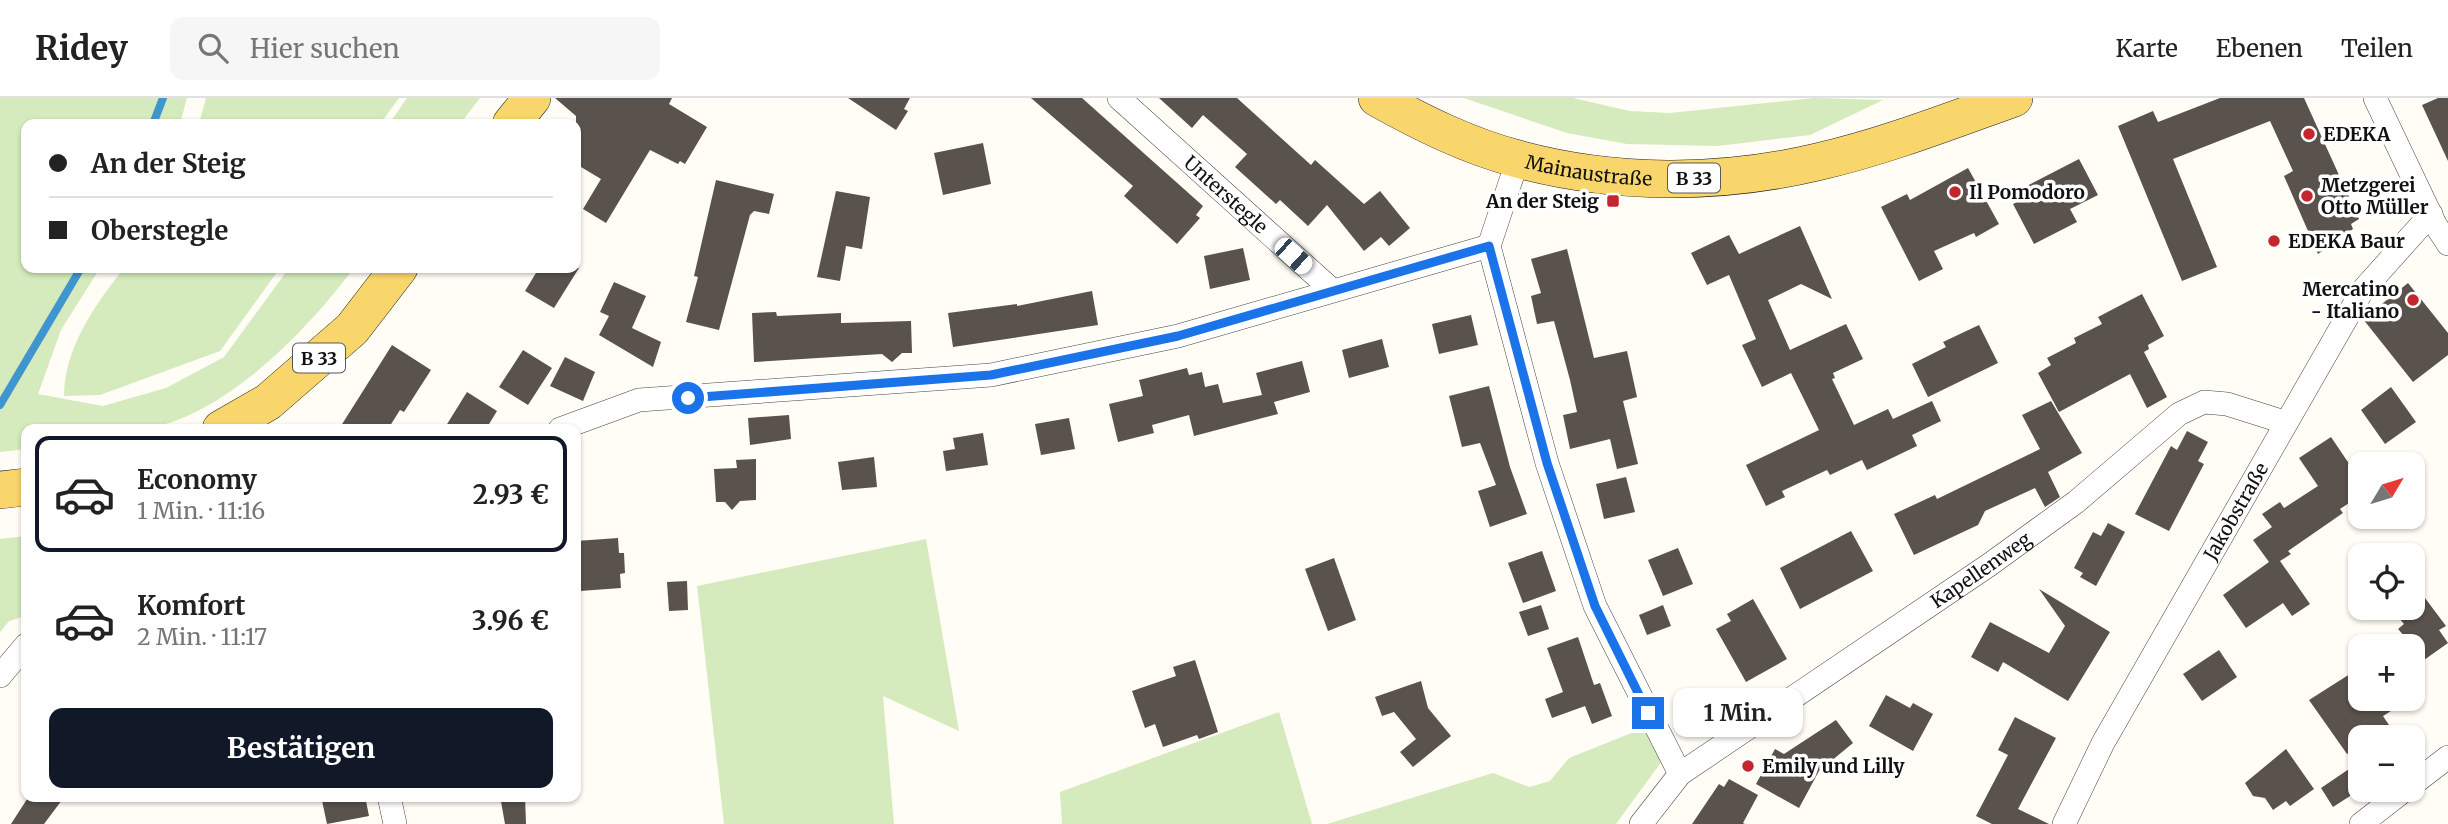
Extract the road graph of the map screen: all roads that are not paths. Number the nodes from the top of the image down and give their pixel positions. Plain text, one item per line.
1 (532, 98) edge
2 (1119, 98) edge
3 (1377, 98) edge
4 (2014, 98) edge
5 (2375, 98) edge
6 (515, 119) edge
7 (1518, 159) junction
8 (2431, 215) junction
9 (2448, 244) edge
10 (1489, 246) junction
11 (395, 273) edge
12 (1332, 290) junction
13 (2284, 422) junction
14 (230, 424) edge
15 (573, 424) edge
16 (21, 487) edge
17 (0, 490) edge
18 (21, 651) edge
19 (0, 676) edge
20 (2448, 757) edge
21 (1680, 774) junction
22 (2425, 775) edge
23 (390, 802) edge
24 (2389, 802) edge
25 (395, 824) edge
26 (1641, 824) edge
27 (2064, 824) edge
28 (2361, 824) edge

1 - 6 main road
2 - 12 street, Unterstegle
3 - 7 main road, Mainaustraße / B 33
4 - 7 main road, Mainaustraße / B 33
5 - 8 street
7 - 10 street
8 - 9 street
8 - 13 street, Jakobstraße
10 - 12 street
10 - 21 street
11 - 14 main road, B 33
12 - 15 street
13 - 21 street, Kapellenweg
13 - 27 street, Jakobstraße
16 - 17 main road
18 - 19 street
20 - 22 street
21 - 26 street, Kapellenweg
23 - 25 street
24 - 28 street

